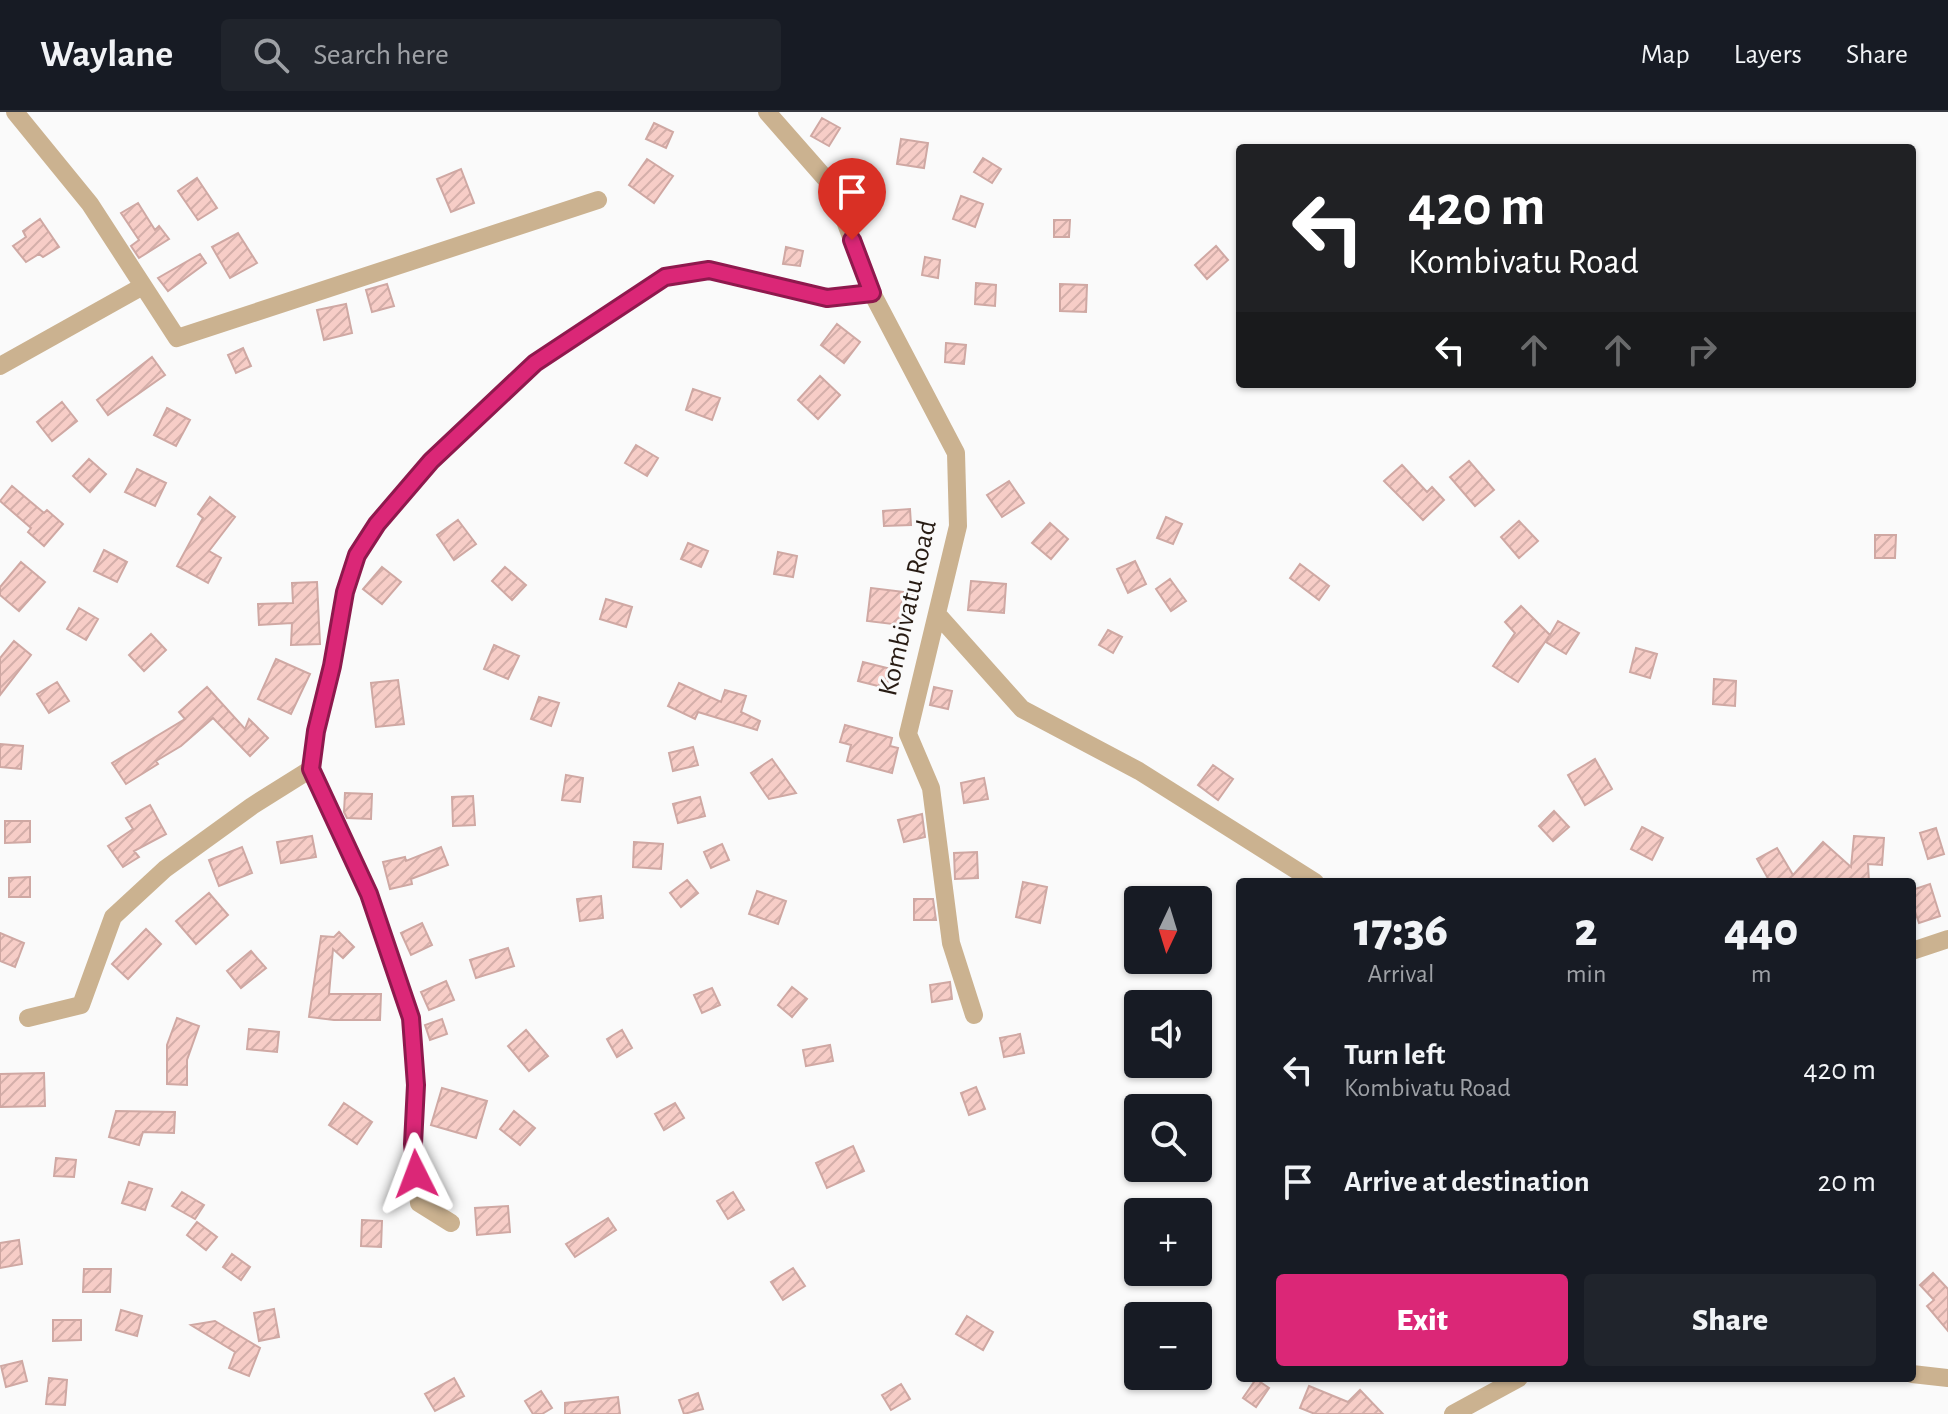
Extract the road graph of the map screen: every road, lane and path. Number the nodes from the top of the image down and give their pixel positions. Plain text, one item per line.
1 (15, 112) edge
2 (767, 112) edge
3 (598, 200) dead end
4 (143, 286) junction
5 (872, 293) junction
6 (0, 366) edge
7 (938, 615) junction
8 (311, 769) junction
9 (1309, 878) edge
10 (1948, 939) edge
11 (1916, 950) edge
12 (974, 1015) dead end
13 (28, 1018) dead end
14 (451, 1223) dead end
15 (1916, 1374) edge
16 (1948, 1378) edge
17 (1512, 1382) edge
18 (1453, 1414) edge

1 - 4 street
2 - 5 street, Kombivatu Road
3 - 4 street
4 - 6 street
5 - 7 street, Kombivatu Road
5 - 8 street
7 - 9 street
7 - 12 street, Kombivatu Road
8 - 13 street
8 - 14 street
10 - 11 street
15 - 16 street
17 - 18 street

